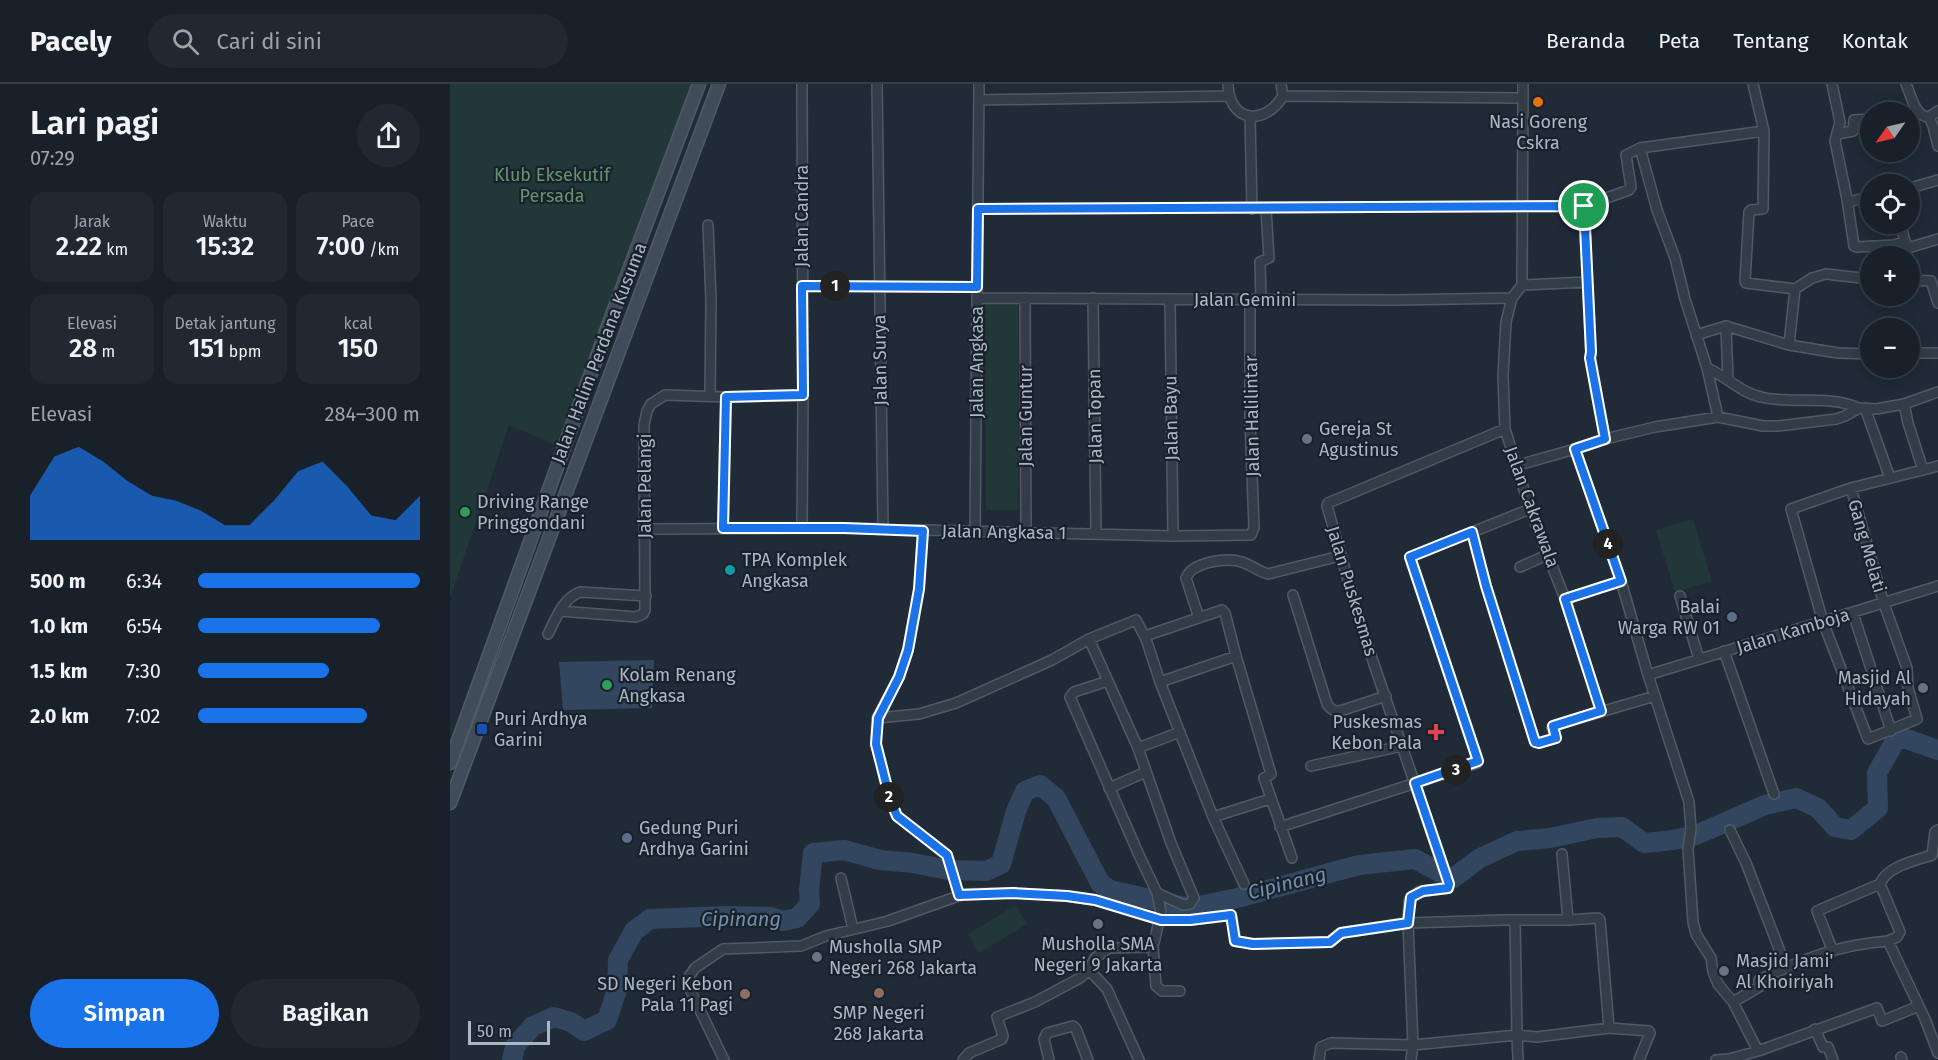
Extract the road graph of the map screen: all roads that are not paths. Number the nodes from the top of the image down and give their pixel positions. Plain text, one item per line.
1 (699, 84) edge
2 (718, 84) edge
3 (802, 84) edge
4 (877, 84) edge
5 (979, 84) edge
6 (1228, 84) edge
7 (1281, 84) edge
8 (1523, 84) edge
9 (1753, 84) edge
10 (1832, 84) edge
11 (1906, 84) edge
12 (1228, 96) junction
13 (1283, 96) junction
14 (1523, 98) junction
15 (979, 100) junction
16 (1938, 111) edge
17 (1250, 116) junction
18 (1920, 116) edge
19 (1925, 116) junction
20 (1860, 120) edge
21 (1764, 131) junction
22 (1837, 134) junction
23 (1938, 146) edge
24 (1640, 148) junction
25 (1938, 180) edge
26 (1920, 185) edge
27 (1847, 199) junction
28 (1860, 199) edge
29 (1584, 206) junction
30 (1523, 207) junction
31 (978, 209) junction
32 (1252, 209) junction
33 (1266, 209) junction
34 (708, 225) dead end
35 (1903, 234) edge
36 (1938, 239) edge
37 (1905, 241) junction
38 (1893, 245) joint
39 (1860, 278) edge
40 (1920, 280) edge
41 (1587, 282) junction
42 (1522, 285) junction
43 (802, 286) junction
44 (879, 287) junction
45 (977, 287) junction
46 (1796, 289) junction
47 (978, 298) junction
48 (1025, 298) junction
49 (1093, 298) junction
50 (1512, 298) junction
51 (1170, 300) junction
52 (1250, 300) junction
53 (1261, 300) junction
54 (1938, 303) edge
55 (1726, 326) junction
56 (1696, 334) junction
57 (1789, 345) junction
58 (1920, 353) edge
59 (1938, 353) edge
60 (1860, 354) edge
61 (1707, 368) junction
62 (1728, 380) junction
63 (1938, 392) edge
64 (803, 395) junction
65 (710, 396) junction
66 (726, 397) junction
67 (1904, 404) junction
68 (1862, 408) junction
69 (1718, 417) junction
70 (1505, 429) junction
71 (1605, 439) junction
72 (1575, 449) junction
73 (1515, 466) junction
74 (1938, 466) edge
75 (1923, 470) junction
76 (1890, 478) junction
77 (1851, 488) junction
78 (1530, 508) junction
79 (802, 527) junction
80 (645, 528) junction
81 (723, 528) junction
82 (884, 528) junction
83 (923, 531) junction
84 (975, 532) junction
85 (1253, 532) joint
86 (1472, 532) junction
87 (1026, 533) junction
88 (1096, 534) junction
89 (1173, 536) junction
90 (1549, 554) junction
91 (1340, 556) junction
92 (1520, 567) dead end
93 (1621, 581) junction
94 (1938, 586) edge
95 (611, 595) junction
96 (1293, 595) dead end
97 (646, 596) junction
98 (1680, 596) dead end
99 (1565, 599) junction
100 (1884, 604) junction
101 (560, 611) junction
102 (1853, 613) junction
103 (608, 614) junction
104 (1199, 618) junction
105 (1823, 622) junction
106 (548, 634) dead end
107 (1145, 636) junction
108 (1089, 639) junction
109 (1724, 651) junction
110 (1236, 656) junction
111 (1699, 659) junction
112 (1648, 675) junction
113 (1108, 681) junction
114 (1160, 682) junction
115 (1386, 696) junction
116 (1655, 696) junction
117 (1601, 711) junction
118 (878, 718) junction
119 (1891, 730) junction
120 (1180, 732) junction
121 (1402, 746) junction
122 (1138, 748) junction
123 (450, 763) edge
124 (1311, 766) dead end
125 (1146, 772) junction
126 (1415, 783) junction
127 (1109, 788) junction
128 (1774, 794) dead end
129 (1270, 799) junction
130 (450, 802) edge
131 (1213, 817) junction
132 (1280, 827) junction
133 (1730, 830) dead end
134 (1938, 830) edge
135 (1562, 854) dead end
136 (1292, 858) dead end
137 (841, 878) dead end
138 (1244, 884) dead end
139 (1880, 884) junction
140 (958, 892) junction
141 (1157, 894) junction
142 (1161, 916) junction
143 (1515, 920) junction
144 (1568, 920) junction
145 (1408, 923) junction
146 (853, 928) junction
147 (1888, 940) junction
148 (1153, 946) junction
149 (1832, 949) junction
150 (1786, 967) junction
151 (1089, 970) junction
152 (1180, 991) dead end
153 (1733, 1002) junction
154 (1919, 1006) junction
155 (1609, 1028) junction
156 (1815, 1029) junction
157 (1517, 1035) junction
158 (1413, 1045) junction
159 (1758, 1051) junction
160 (1938, 1053) edge
161 (724, 1060) edge
162 (963, 1060) edge
163 (1049, 1060) edge
164 (1088, 1060) edge
165 (1139, 1060) edge
166 (1319, 1060) edge
167 (1411, 1060) edge
168 (1518, 1060) edge
169 (1639, 1060) edge
170 (1716, 1060) edge
171 (1833, 1060) edge

1 - 123 street, Jalan Halim Perdana Kusuma
2 - 130 street, Jalan Halim Perdana Kusuma
3 - 43 street, Jalan Candra
4 - 44 street, Jalan Surya
5 - 15 street, Jalan Angkasa
6 - 12 street
7 - 13 street
8 - 14 street
9 - 21 street
10 - 22 street
11 - 19 street
12 - 15 street
12 - 17 street
13 - 14 street
13 - 17 street
14 - 30 street
15 - 31 street, Jalan Angkasa
16 - 19 street
17 - 32 street
18 - 19 street
19 - 23 street
20 - 22 street
21 - 24 street
21 - 46 street
22 - 27 street
24 - 29 street
24 - 56 street
25 - 26 street
27 - 28 street
27 - 38 street
29 - 30 street
29 - 41 street
30 - 33 street
30 - 42 street
31 - 32 street
31 - 45 street, Jalan Angkasa
32 - 33 street
33 - 53 street
34 - 65 street
35 - 37 street
36 - 37 street
37 - 38 street
39 - 46 street
40 - 54 street
41 - 42 street
41 - 71 street
42 - 50 street, Jalan Cakrawala
43 - 44 street
43 - 64 street, Jalan Candra
44 - 45 street
44 - 82 street, Jalan Surya
45 - 47 street, Jalan Angkasa
46 - 57 street
47 - 48 street, Jalan Gemini
47 - 84 street, Jalan Angkasa
48 - 49 street, Jalan Gemini
48 - 87 street, Jalan Guntur
49 - 51 street, Jalan Gemini
49 - 88 street, Jalan Topan
50 - 53 street, Jalan Gemini
50 - 70 street, Jalan Cakrawala
51 - 52 street, Jalan Gemini
51 - 89 street, Jalan Bayu
52 - 53 street, Jalan Gemini
52 - 85 street, Jalan Halilintar
55 - 56 street
55 - 57 street
55 - 62 street
56 - 61 street
57 - 60 street
58 - 59 street
61 - 62 street
61 - 69 street
62 - 68 street
63 - 67 street
64 - 66 street, Jalan Pelangi
64 - 79 street, Jalan Candra
65 - 66 street, Jalan Pelangi
65 - 80 street, Jalan Pelangi
66 - 81 street
67 - 68 street
67 - 75 street
68 - 69 street
68 - 76 street
69 - 71 street
70 - 73 street, Jalan Cakrawala
70 - 91 street, Jalan Puskesmas
71 - 72 street
72 - 73 street
72 - 93 street
73 - 78 street, Jalan Cakrawala
74 - 75 street
75 - 76 street
76 - 77 street
77 - 100 street, Gang Melati
77 - 105 street
78 - 86 street
78 - 90 street, Jalan Cakrawala
79 - 81 street, Jalan Angkasa 1
79 - 82 street, Jalan Angkasa 1
80 - 81 street, Jalan Angkasa 1
80 - 97 street, Jalan Pelangi
82 - 83 street, Jalan Angkasa 1
83 - 84 street, Jalan Angkasa 1
83 - 118 street
84 - 87 street, Jalan Angkasa 1
85 - 89 street, Jalan Angkasa 1
86 - 117 street
86 - 126 street
87 - 88 street, Jalan Angkasa 1
88 - 89 street, Jalan Angkasa 1
90 - 92 street
90 - 99 street, Jalan Cakrawala
91 - 104 street
91 - 115 street, Jalan Puskesmas
93 - 99 street
93 - 112 street
94 - 100 street, Jalan Kamboja
95 - 97 street
95 - 101 street
95 - 103 street
96 - 115 street
97 - 103 street
98 - 111 street
99 - 117 street, Jalan Cakrawala
100 - 102 street, Jalan Kamboja
100 - 119 street, Gang Melati
101 - 103 street
101 - 106 street
102 - 105 street, Jalan Kamboja
102 - 119 street
104 - 107 street
104 - 110 street
105 - 109 street, Jalan Kamboja
105 - 119 street
107 - 108 street
107 - 114 street
108 - 113 street
108 - 118 street
109 - 111 street, Jalan Kamboja
109 - 128 street
110 - 114 street
110 - 129 street
111 - 112 street, Jalan Kamboja
112 - 116 street
113 - 122 street
113 - 127 street
114 - 120 street
115 - 121 street, Jalan Puskesmas
116 - 117 street
116 - 153 street
118 - 140 street
120 - 122 street
120 - 131 street
121 - 124 street
121 - 126 street, Jalan Puskesmas
122 - 125 street
125 - 127 street
125 - 141 street
126 - 132 street
126 - 145 street, Jalan Puskesmas
127 - 141 street
129 - 131 street
129 - 132 street
131 - 138 street
132 - 136 street
133 - 150 street
134 - 139 street
135 - 144 street
137 - 146 street
139 - 147 street
139 - 149 street
140 - 142 street
140 - 146 street
141 - 142 street
142 - 145 street
142 - 148 street
143 - 144 street
143 - 145 street
143 - 157 street
144 - 155 street
145 - 158 street
146 - 161 street
147 - 149 street
147 - 154 street
148 - 151 street
148 - 152 street
149 - 150 street
150 - 153 street
151 - 162 street
151 - 165 street
153 - 159 street
154 - 156 street
154 - 160 street
155 - 157 street
155 - 169 street
156 - 159 street
156 - 171 street
157 - 158 street
157 - 168 street
158 - 166 street
158 - 167 street
159 - 170 street
163 - 164 street

